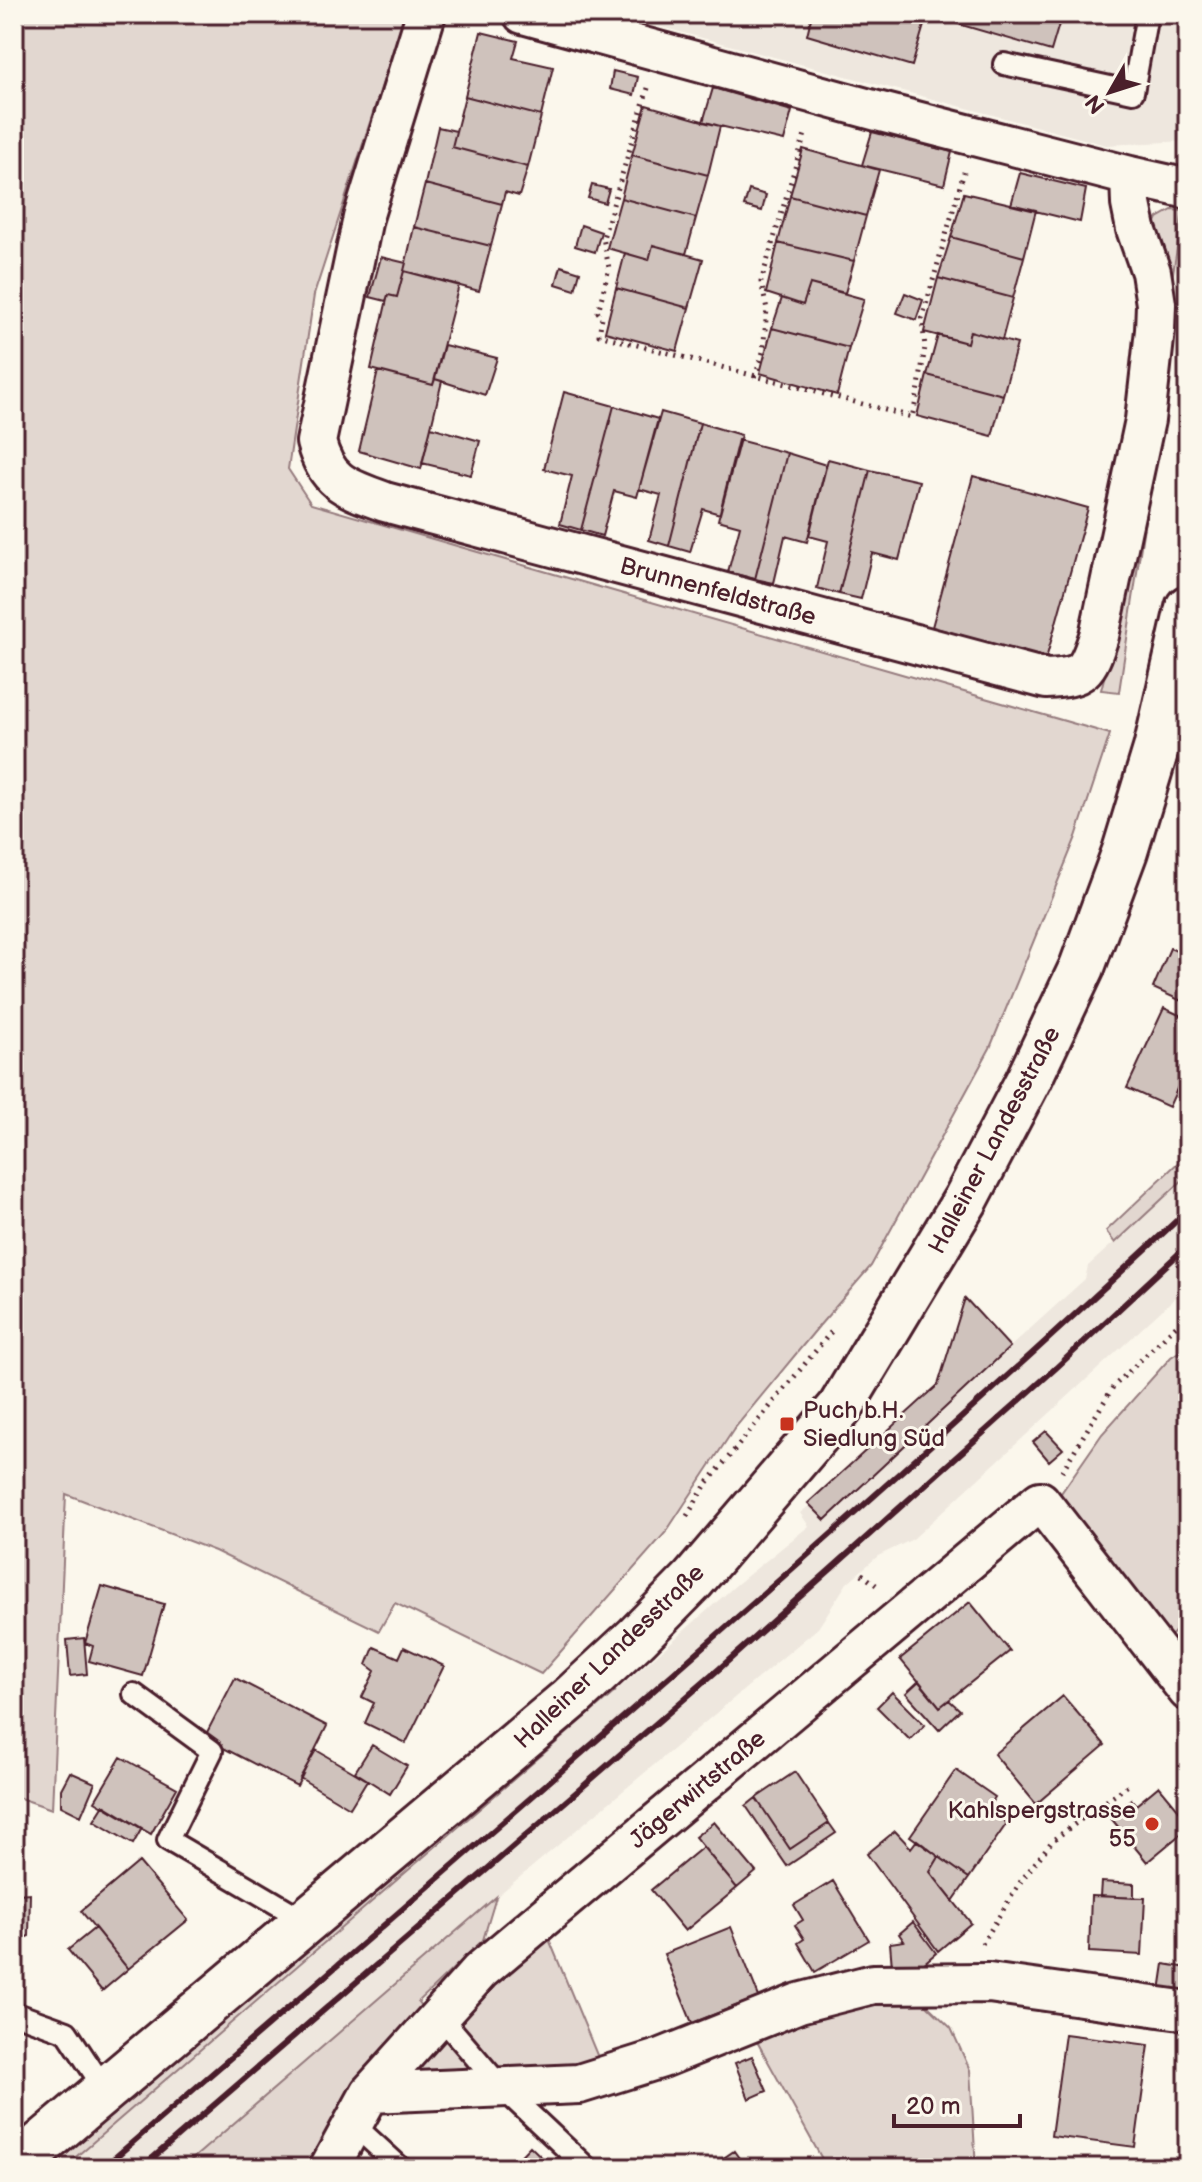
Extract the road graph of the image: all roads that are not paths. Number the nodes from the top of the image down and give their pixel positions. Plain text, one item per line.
1 (426, 14) edge
2 (523, 14) edge
3 (1147, 14) edge
4 (1004, 64) dead end
5 (1130, 176) junction
6 (1188, 189) edge
7 (1188, 608) edge
8 (1188, 1691) edge
9 (134, 1694) dead end
10 (306, 1921) junction
11 (1188, 2011) edge
12 (14, 2013) edge
13 (440, 2016) junction
14 (501, 2087) junction
15 (106, 2091) junction
16 (362, 2109) junction
17 (14, 2167) edge
18 (329, 2168) edge
19 (401, 2168) edge
20 (587, 2168) edge

1 - 5 street, Brunnenfeldstraße
2 - 5 street
3 - 4 lane
5 - 6 street
7 - 10 main road, Halleiner Landesstraße
8 - 13 street, Jägerwirtstraße
9 - 10 lane
10 - 15 main road, Halleiner Landesstraße
11 - 14 street
12 - 15 lane
13 - 14 lane
13 - 16 street, Jägerwirtstraße
14 - 16 street
14 - 20 lane
15 - 17 main road, Halleiner Landesstraße
16 - 18 street, Jägerwirtstraße
16 - 19 lane

